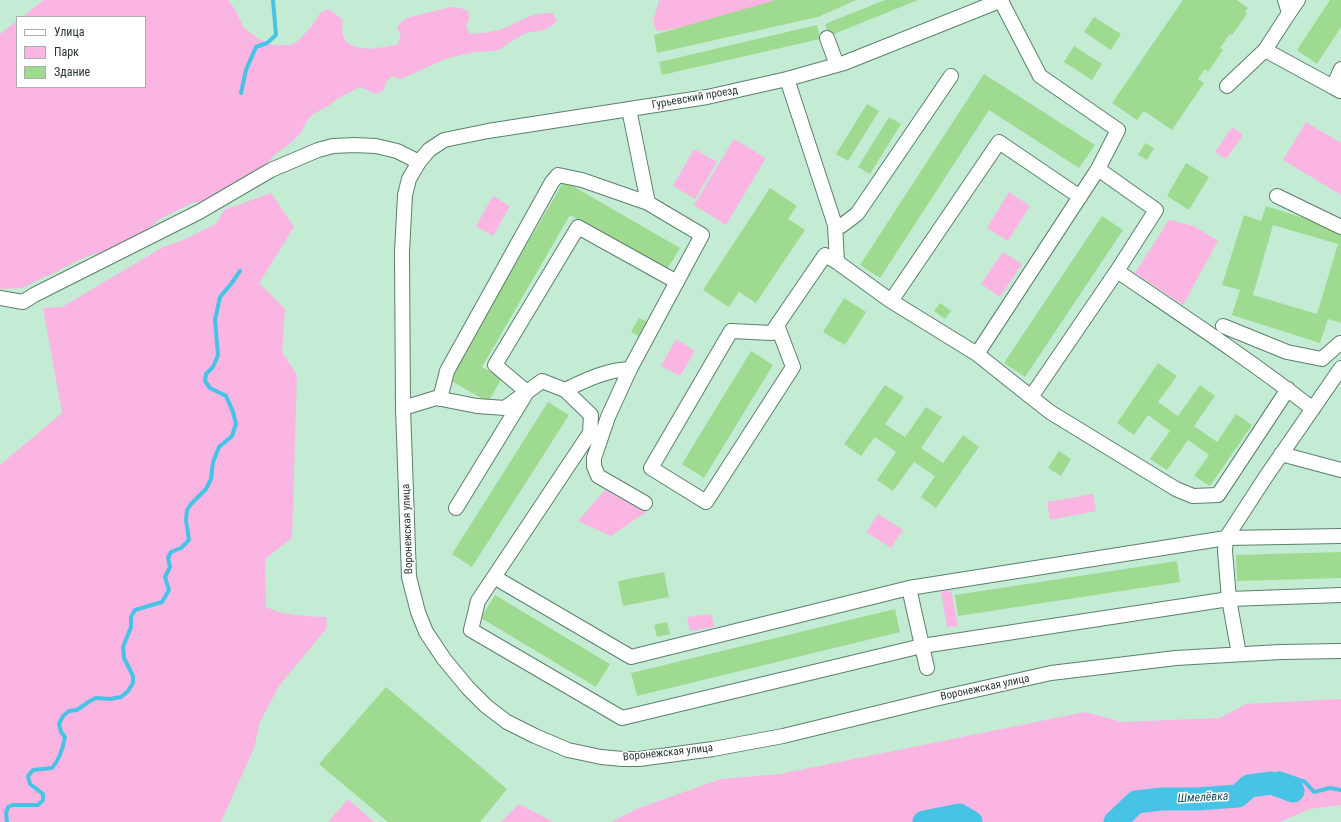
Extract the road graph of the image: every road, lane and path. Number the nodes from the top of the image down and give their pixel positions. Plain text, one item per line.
1 (1002, 0) edge
2 (1298, 0) edge
3 (1287, 6) edge
4 (827, 38) dead end
5 (1265, 50) junction
6 (837, 66) junction
7 (1341, 69) edge
8 (951, 76) dead end
9 (787, 80) junction
10 (1227, 86) dead end
11 (1337, 90) edge
12 (629, 109) junction
13 (419, 162) junction
14 (1098, 169) junction
15 (405, 195) joint
16 (1277, 196) dead end
17 (1080, 197) junction
18 (648, 203) junction
19 (835, 225) junction
20 (1341, 227) edge
21 (837, 262) junction
22 (1117, 272) junction
23 (677, 282) junction
24 (0, 298) edge
25 (892, 301) junction
26 (777, 325) junction
27 (1223, 326) dead end
28 (1341, 343) edge
29 (977, 354) junction
30 (1341, 368) edge
31 (630, 369) junction
32 (1288, 389) junction
33 (565, 390) junction
34 (527, 392) junction
35 (1031, 397) junction
36 (440, 399) junction
37 (403, 408) junction
38 (1313, 409) junction
39 (1281, 454) junction
40 (1341, 470) edge
41 (645, 503) dead end
42 (456, 508) dead end
43 (1341, 536) edge
44 (1226, 538) junction
45 (494, 577) junction
46 (910, 588) junction
47 (1341, 596) edge
48 (1230, 599) junction
49 (922, 646) junction
50 (1341, 651) edge
51 (1239, 654) junction
52 (927, 668) dead end

1 - 6 street, Гурьевский проезд
1 - 14 street
2 - 3 street
3 - 5 street
4 - 6 street
5 - 10 street
5 - 11 street
6 - 9 street, Гурьевский проезд
7 - 11 street
8 - 19 street
9 - 12 street, Гурьевский проезд
9 - 19 street
12 - 13 street, Гурьевский проезд
12 - 18 street
13 - 15 street, Гурьевский проезд
13 - 24 street
14 - 17 street
14 - 22 street
15 - 37 street, Воронежская улица
16 - 20 street
17 - 25 street
17 - 29 street
18 - 23 street
18 - 36 street
19 - 21 street
21 - 25 street
21 - 26 street
22 - 32 street
22 - 35 street
23 - 31 street
23 - 34 street
25 - 29 street
26 - 26 street
27 - 28 street
29 - 35 street
30 - 38 street
31 - 33 street
31 - 41 street
32 - 35 street
32 - 38 street
33 - 34 street
33 - 45 street
34 - 36 street
34 - 42 street
36 - 37 street
37 - 51 street, Воронежская улица
38 - 39 street
39 - 40 street
39 - 44 street
43 - 44 street
44 - 46 street
44 - 48 street
45 - 46 street
45 - 49 street
46 - 49 street
47 - 48 street
48 - 49 street
48 - 51 street
49 - 52 street
50 - 51 street, Воронежская улица

